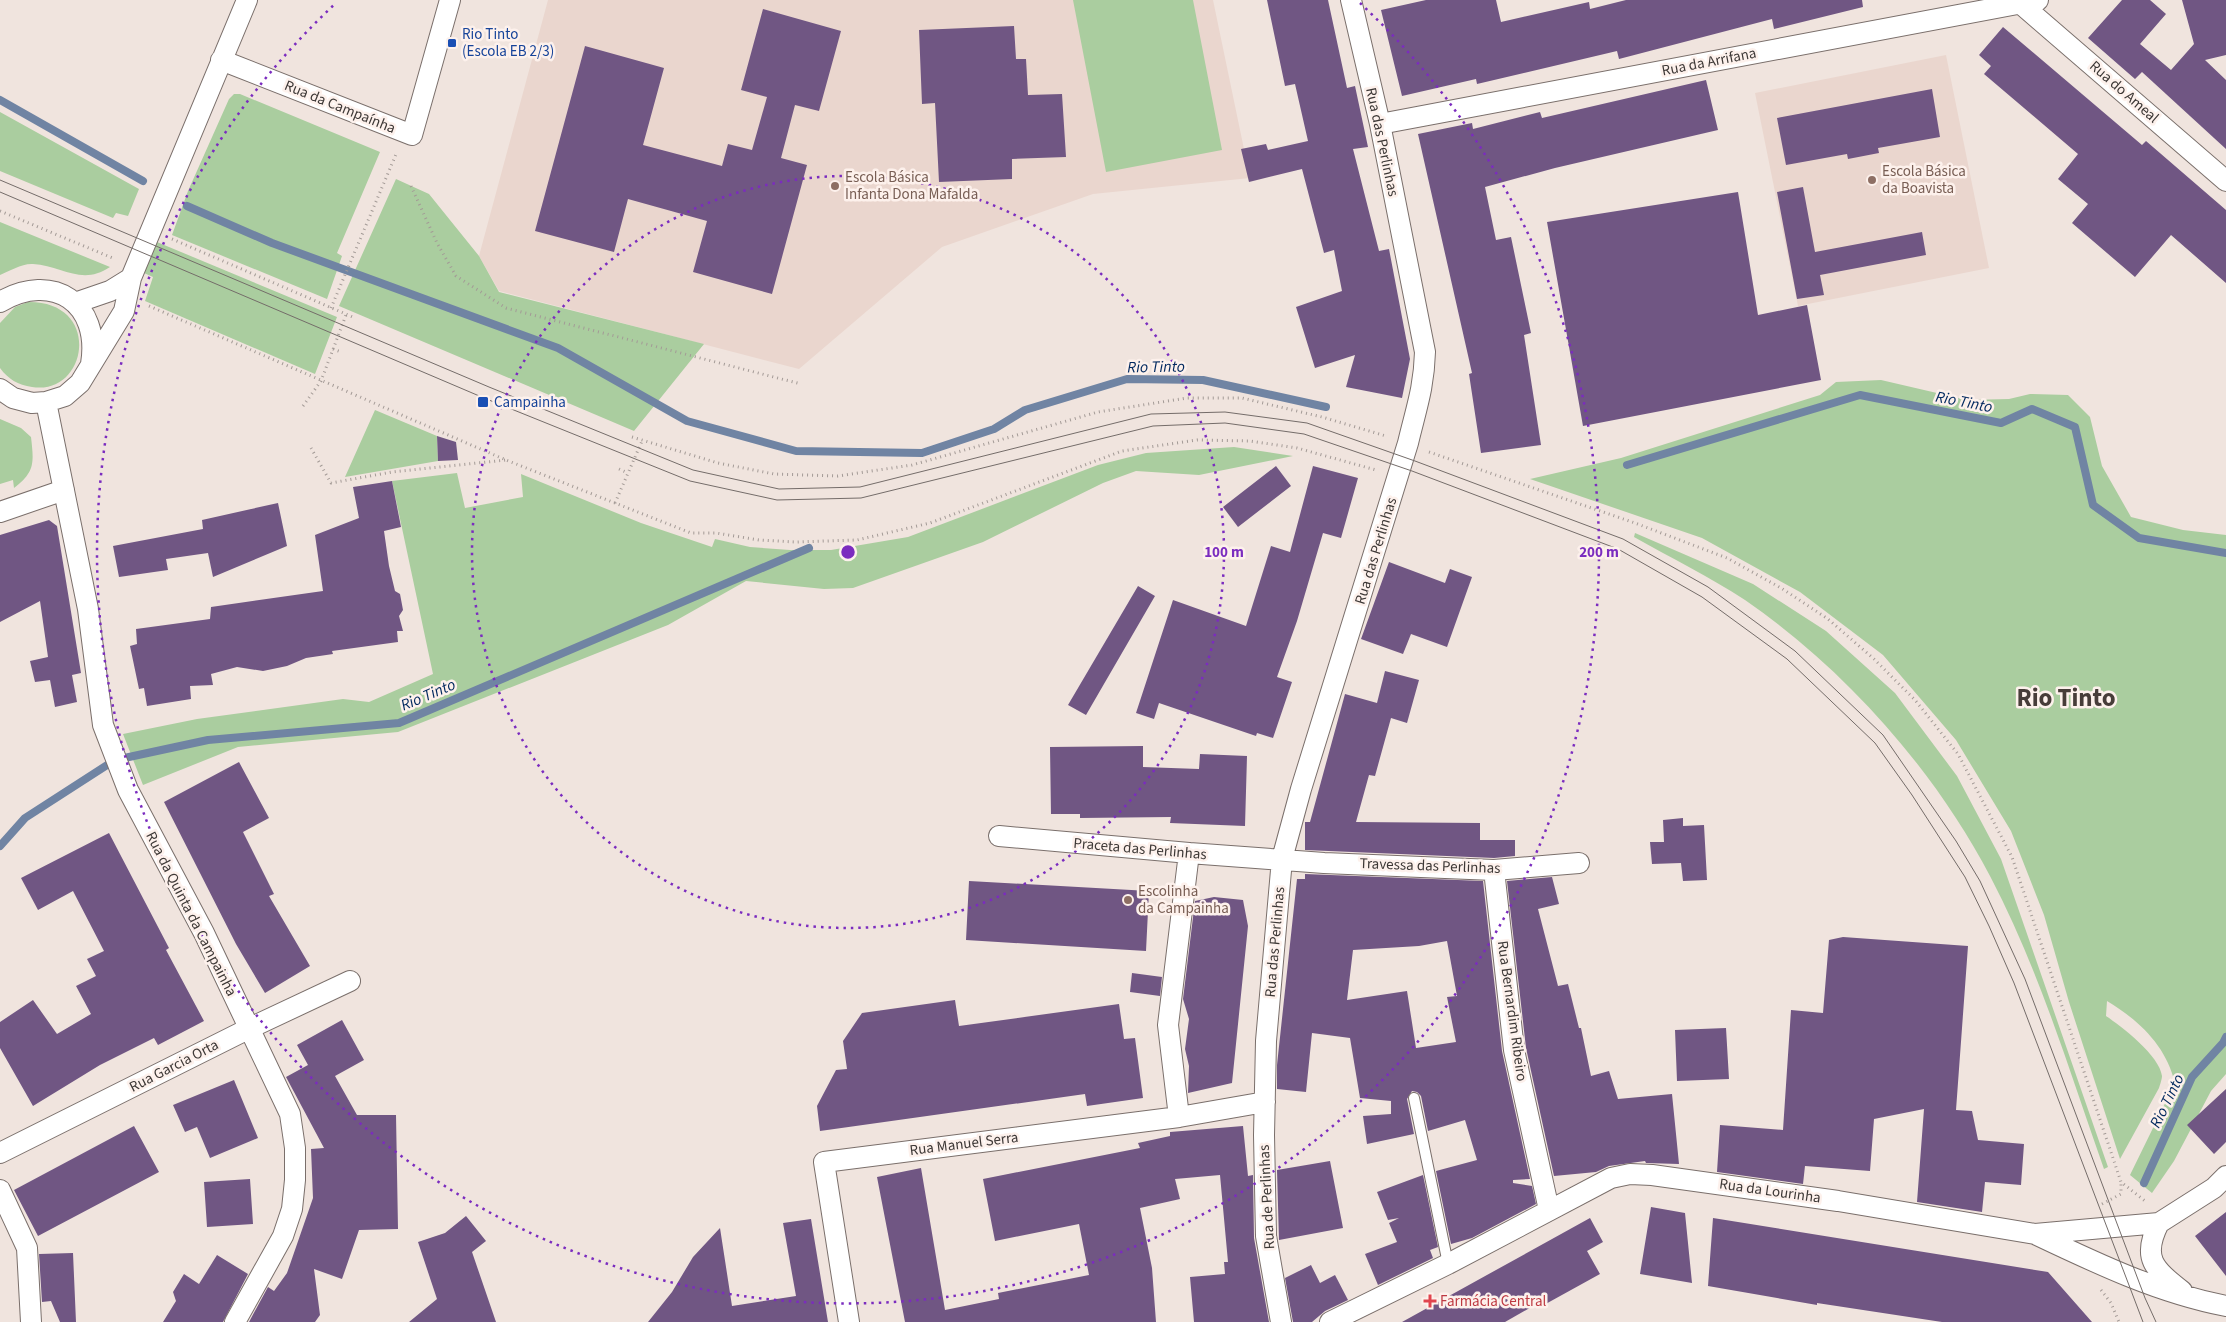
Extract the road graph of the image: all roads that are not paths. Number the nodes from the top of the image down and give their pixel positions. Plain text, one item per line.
1 (247, 0) edge
2 (450, 0) edge
3 (1351, 0) edge
4 (2029, 2) edge
5 (221, 60) junction
6 (1380, 124) junction
7 (2226, 180) edge
8 (131, 278) junction
9 (0, 302) edge
10 (75, 303) junction
11 (90, 366) junction
12 (0, 389) edge
13 (46, 402) junction
14 (64, 490) junction
15 (0, 512) edge
16 (1000, 836) dead end
17 (1189, 854) junction
18 (1282, 859) junction
19 (1579, 863) dead end
20 (1494, 870) junction
21 (350, 981) dead end
22 (248, 1029) junction
23 (1414, 1098) dead end
24 (1265, 1102) junction
25 (1178, 1117) junction
26 (0, 1153) edge
27 (2226, 1176) edge
28 (0, 1190) edge
29 (1549, 1210) junction
30 (2155, 1214) junction
31 (2035, 1234) junction
32 (1448, 1264) junction
33 (2194, 1299) junction
34 (2226, 1306) edge
35 (30, 1322) edge
36 (235, 1322) edge
37 (849, 1322) edge
38 (1281, 1322) edge
39 (1330, 1322) edge

1 - 5 street
2 - 5 street, Rua da Campaínha
3 - 6 street, Rua das Perlinhas
4 - 6 street, Rua da Arrifana
4 - 7 street, Rua do Ameal
5 - 8 street
6 - 18 street, Rua das Perlinhas
8 - 10 street
8 - 11 street
9 - 10 street
10 - 11 street
11 - 13 street
12 - 13 street
13 - 14 street
14 - 15 street
14 - 22 street, Rua da Quinta da Campainha
16 - 17 street, Praceta das Perlinhas
17 - 18 street, Praceta das Perlinhas
17 - 25 street
18 - 20 street, Travessa das Perlinhas
18 - 24 street, Rua das Perlinhas
19 - 20 street, Travessa das Perlinhas
20 - 29 street, Rua Bernardim Ribeiro
21 - 22 street, Rua Garcia Orta
22 - 26 street, Rua Garcia Orta
22 - 36 street, Rua da Quinta da Campainha
23 - 32 lane
24 - 25 street, Rua Manuel Serra
24 - 38 street, Rua de Perlinhas
25 - 37 street, Rua Manuel Serra
27 - 30 street, Rua da Lourinha
28 - 35 street
29 - 31 street, Rua da Lourinha
29 - 32 street, Rua da Lourinha
30 - 31 street, Rua da Lourinha
30 - 33 street
31 - 33 street
32 - 39 street, Rua da Lourinha
33 - 34 street

